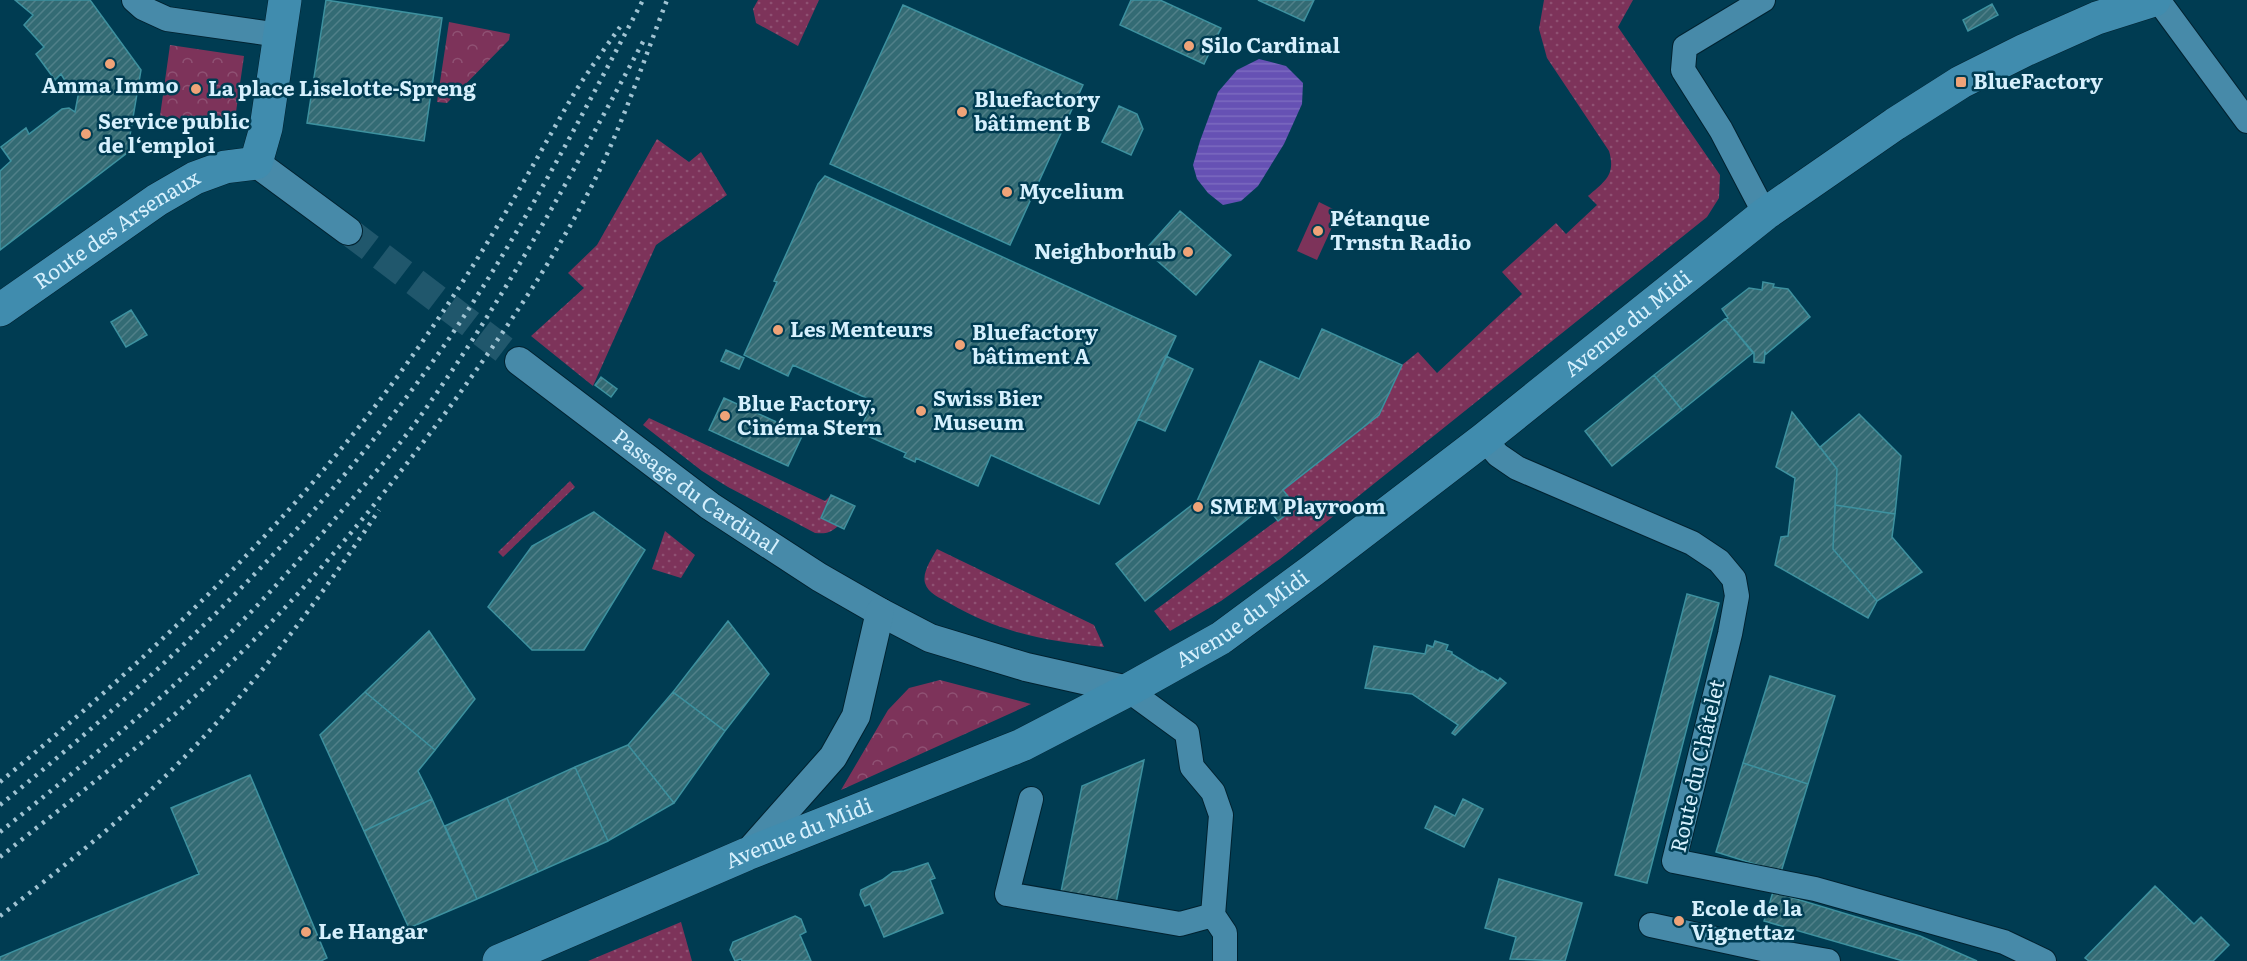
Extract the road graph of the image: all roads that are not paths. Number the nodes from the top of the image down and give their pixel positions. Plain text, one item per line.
1 (134, 0) edge
2 (285, 0) edge
3 (1762, 0) edge
4 (2156, 0) edge
5 (279, 35) junction
6 (2247, 122) edge
7 (256, 163) junction
8 (1765, 214) junction
9 (348, 231) tunnel mouth
10 (0, 310) edge
11 (519, 361) tunnel mouth
12 (1485, 439) junction
13 (880, 612) junction
14 (1128, 690) junction
15 (1031, 799) dead end
16 (747, 854) junction
17 (1213, 915) junction
18 (1651, 925) dead end
19 (499, 961) edge
20 (1225, 961) edge
21 (1828, 961) edge
22 (2044, 961) edge

1 - 5 street
2 - 5 main road
3 - 8 street
4 - 6 street
4 - 8 main road, Avenue du Midi
5 - 7 main road
7 - 9 street
7 - 10 main road, Route des Arsenaux
8 - 12 main road, Avenue du Midi
11 - 13 street, Passage du Cardinal
12 - 14 main road, Avenue du Midi
12 - 22 street, Route du Châtelet
13 - 14 street, Passage du Cardinal
13 - 16 street
14 - 16 main road, Avenue du Midi
14 - 17 street
15 - 17 street
16 - 19 main road, Avenue du Midi
17 - 20 street
18 - 21 street

